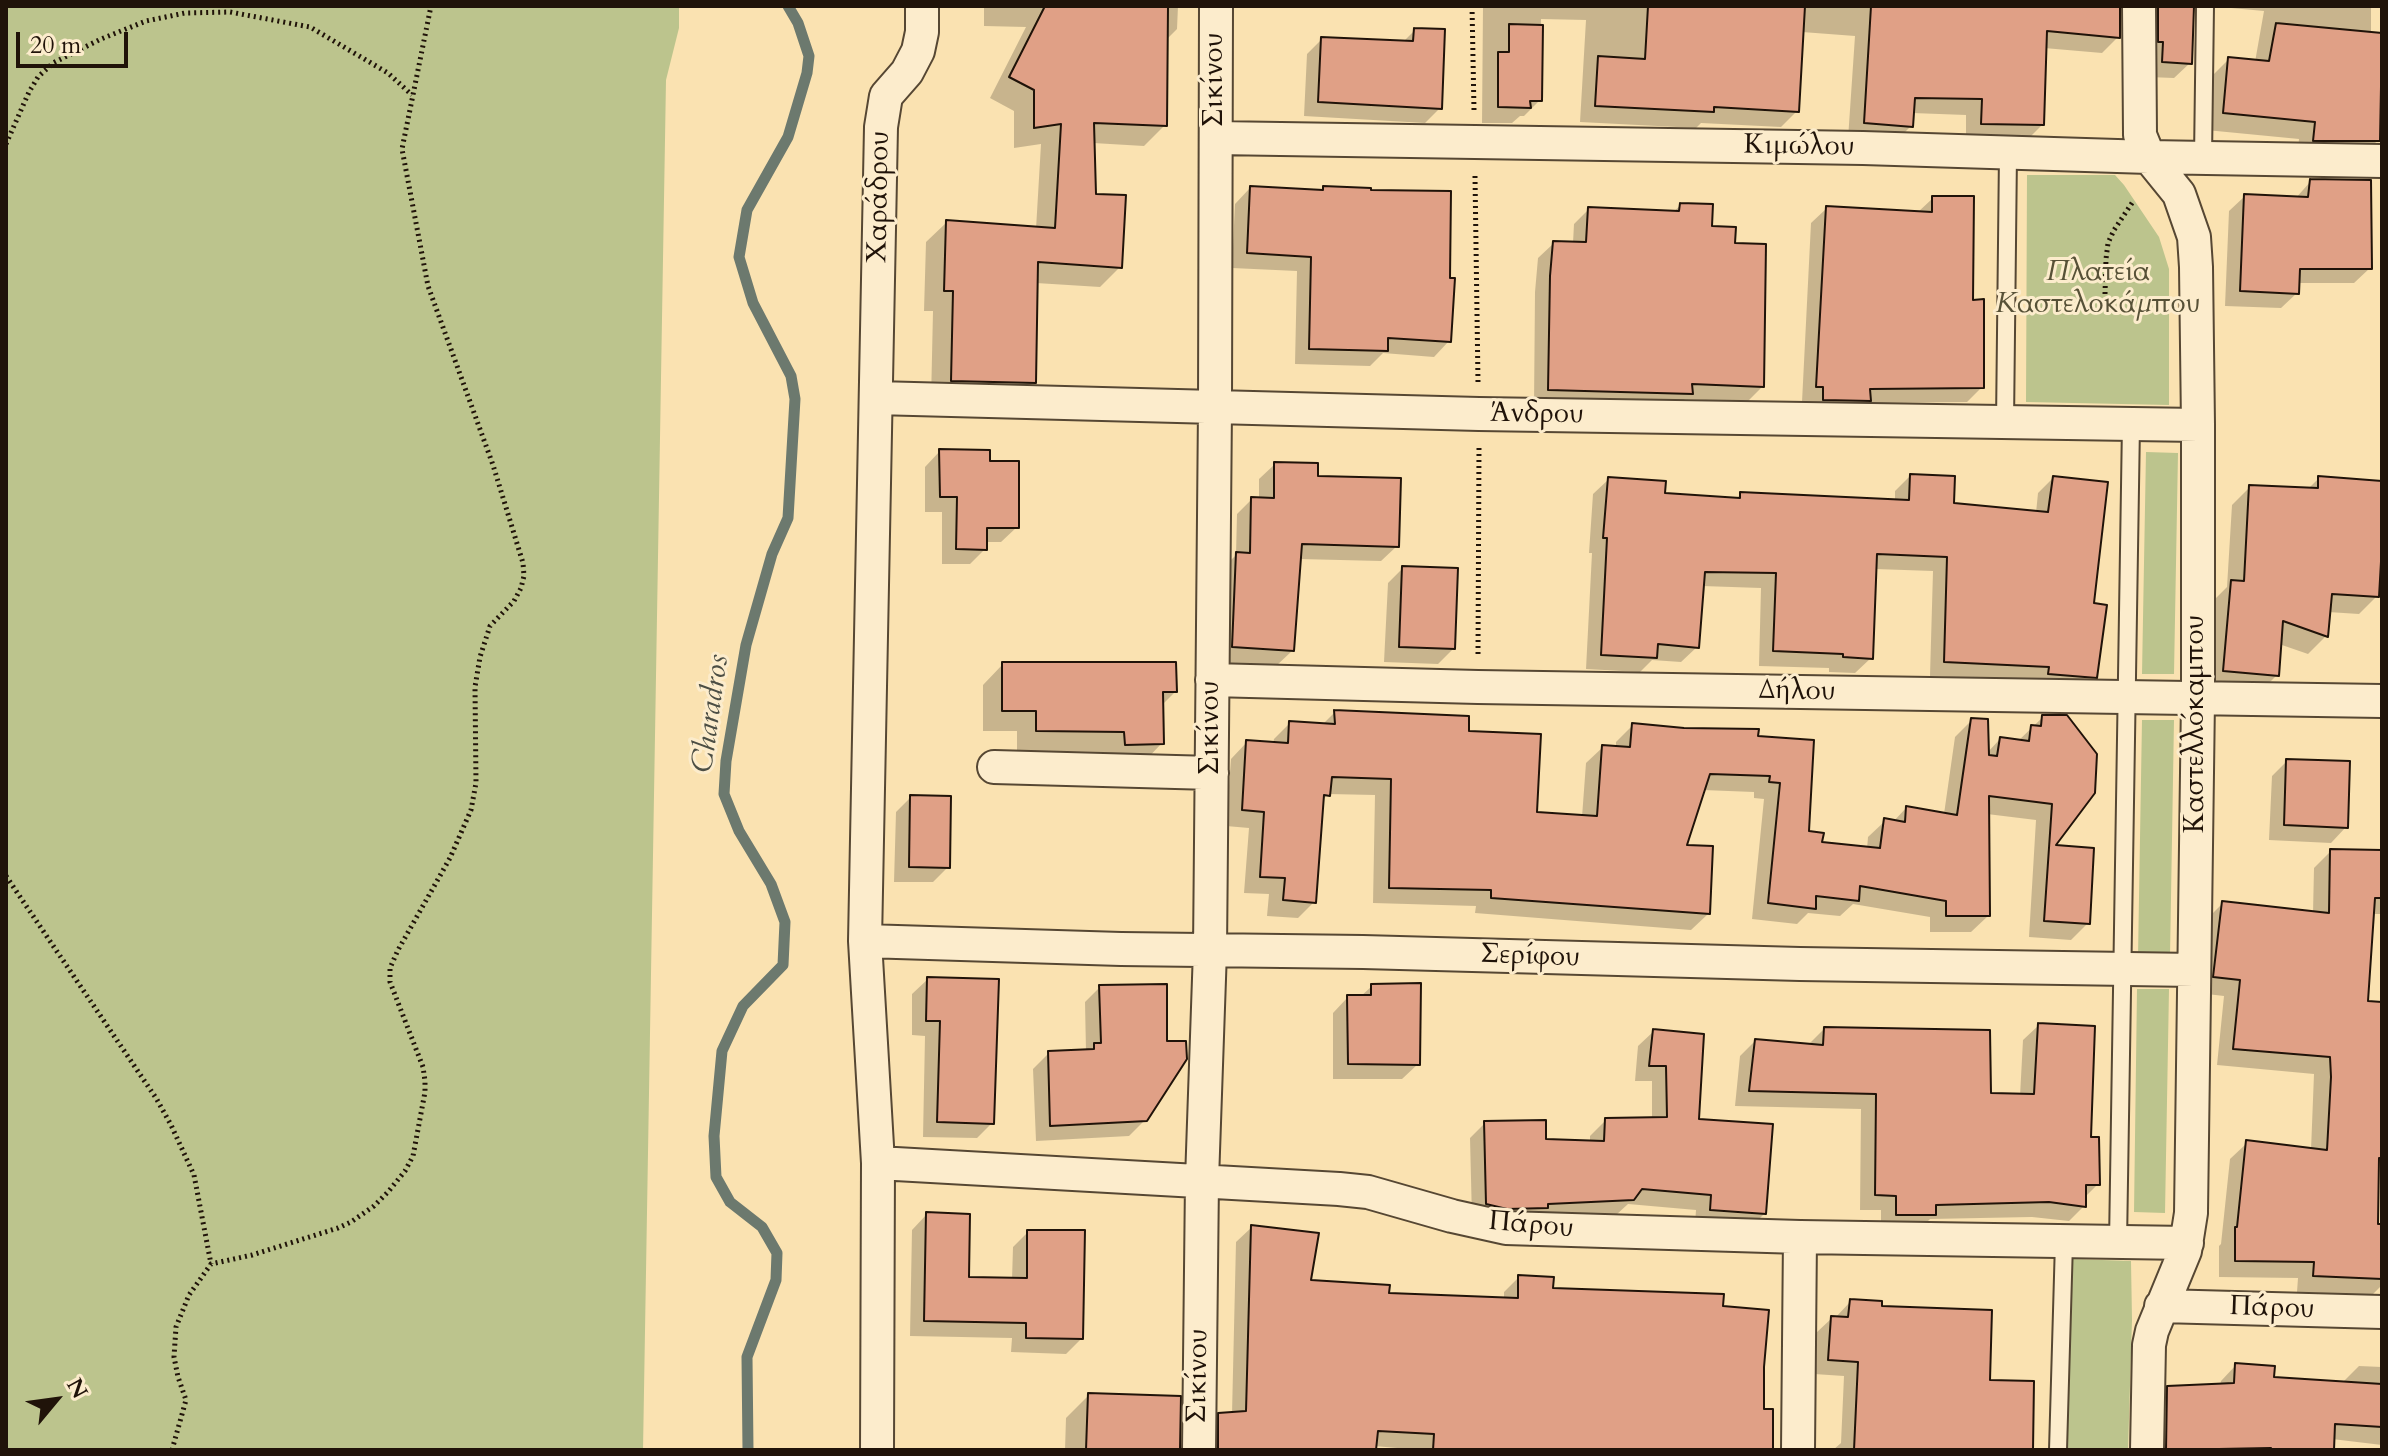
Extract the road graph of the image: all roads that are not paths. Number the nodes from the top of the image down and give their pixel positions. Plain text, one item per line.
1 (922, 6) edge
2 (1216, 6) edge
3 (2139, 6) edge
4 (2205, 6) edge
5 (1216, 138) junction
6 (2008, 153) junction
7 (2149, 157) junction
8 (2218, 158) junction
9 (2382, 161) edge
10 (2179, 194) junction
11 (876, 398) junction
12 (1215, 408) junction
13 (2005, 423) junction
14 (2131, 424) junction
15 (2198, 425) junction
16 (1212, 680) junction
17 (2126, 698) junction
18 (2198, 699) junction
19 (2382, 701) edge
20 (994, 767) dead end
21 (1212, 773) junction
22 (865, 941) junction
23 (1210, 950) junction
24 (2122, 969) junction
25 (2194, 970) junction
26 (878, 1163) junction
27 (1202, 1180) junction
28 (1800, 1237) junction
29 (2064, 1242) junction
30 (2118, 1243) junction
31 (2187, 1243) junction
32 (2161, 1306) junction
33 (2382, 1312) edge
34 (877, 1450) edge
35 (1199, 1450) edge
36 (1798, 1450) edge
37 (2058, 1450) edge
38 (2147, 1450) edge

1 - 11 street, Χαράδρου
2 - 5 street, Σικίνου
3 - 7 street, Καστελλόκαμπου
4 - 8 lane
5 - 6 street, Κιμώλου
5 - 12 street, Σικίνου
6 - 7 street, Κιμώλου
6 - 13 lane
7 - 8 street, Κιμώλου
7 - 10 street, Καστελλόκαμπου
8 - 9 street, Κιμώλου
8 - 10 street
10 - 15 street, Καστελλόκαμπου
11 - 12 street, Άνδρου
11 - 22 street, Χαράδρου
12 - 13 street, Άνδρου
12 - 16 street, Σικίνου
13 - 14 street, Άνδρου
14 - 15 street, Άνδρου
14 - 17 lane
15 - 18 street, Καστελλόκαμπου
16 - 17 street, Δήλου
16 - 21 street, Σικίνου
17 - 18 street, Δήλου
17 - 24 lane
18 - 19 street, Δήλου
18 - 25 street, Καστελλόκαμπου
20 - 21 street
21 - 23 street, Σικίνου
22 - 23 street, Σερίφου
22 - 26 street, Χαράδρου
23 - 24 street, Σερίφου
23 - 27 street, Σικίνου
24 - 25 street, Σερίφου
24 - 30 lane
25 - 31 street, Καστελλόκαμπου
26 - 27 street, Πάρου
26 - 34 street, Χαράδρου
27 - 28 street, Πάρου
27 - 35 street, Σικίνου
28 - 29 street, Πάρου
28 - 36 street
29 - 30 street, Πάρου
29 - 37 lane
30 - 31 street, Πάρου
31 - 32 street, Καστελλόκαμπου
32 - 33 street, Πάρου
32 - 38 street, Καστελλόκαμπου

